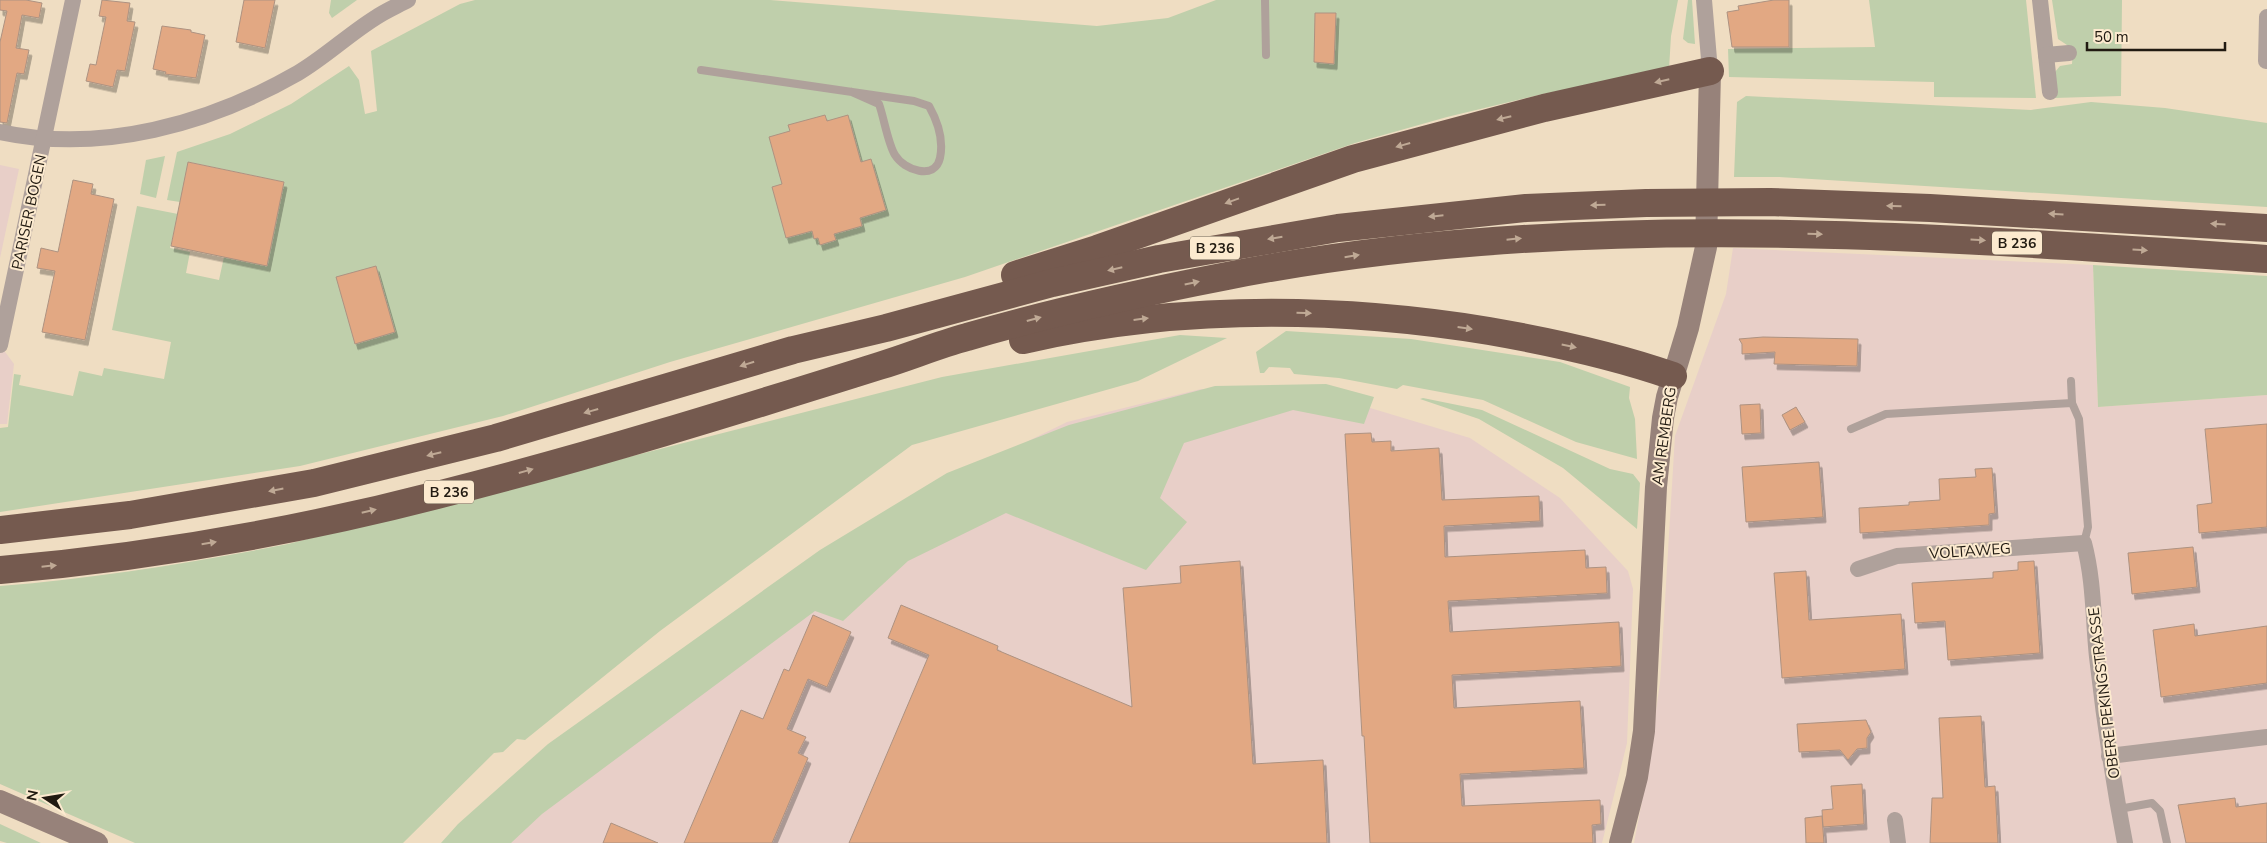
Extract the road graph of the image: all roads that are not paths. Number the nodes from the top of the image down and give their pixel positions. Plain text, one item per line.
1 (73, 0) edge
2 (408, 0) edge
3 (1265, 0) edge
4 (1704, 0) edge
5 (2040, 0) edge
6 (2267, 17) edge
7 (2069, 53) dead end
8 (1266, 55) dead end
9 (2046, 55) junction
10 (2266, 61) dead end
11 (701, 70) dead end
12 (1710, 71) junction
13 (852, 92) junction
14 (2050, 92) dead end
15 (0, 132) edge
16 (45, 138) junction
17 (2267, 228) edge
18 (2267, 258) edge
19 (0, 345) edge
20 (793, 350) junction
21 (887, 364) junction
22 (1673, 376) junction
23 (2071, 381) dead end
24 (2072, 403) junction
25 (1851, 429) dead end
26 (0, 530) edge
27 (2084, 543) junction
28 (1858, 569) dead end
29 (0, 570) edge
30 (2267, 738) edge
31 (2109, 756) junction
32 (0, 801) edge
33 (2119, 809) junction
34 (1895, 820) dead end
35 (97, 843) edge
36 (1620, 843) edge
37 (1898, 843) edge
38 (2125, 843) edge
39 (2166, 843) edge

1 - 16 street, PARISER BOGEN
2 - 16 street
3 - 8 lane
4 - 12 street, AM REMBERG
5 - 9 street
6 - 10 street
7 - 9 street
9 - 14 street
11 - 13 lane
12 -> 20 highway
12 - 22 street, AM REMBERG
13 - 13 lane
15 - 16 street
16 - 19 street, PARISER BOGEN
17 -> 20 highway, B 236
21 -> 18 highway, B 236
20 -> 26 highway, B 236
21 -> 22 highway
29 -> 21 highway, B 236
22 - 36 street, AM REMBERG
23 - 24 lane
24 - 25 lane
24 - 27 lane
27 - 28 street, VOLTAWEG
27 - 31 street, OBERE PEKINGSTRASSE
30 - 31 street
31 - 33 street, OBERE PEKINGSTRASSE
32 - 35 street
33 - 38 street, OBERE PEKINGSTRASSE
33 - 39 lane
34 - 37 street

